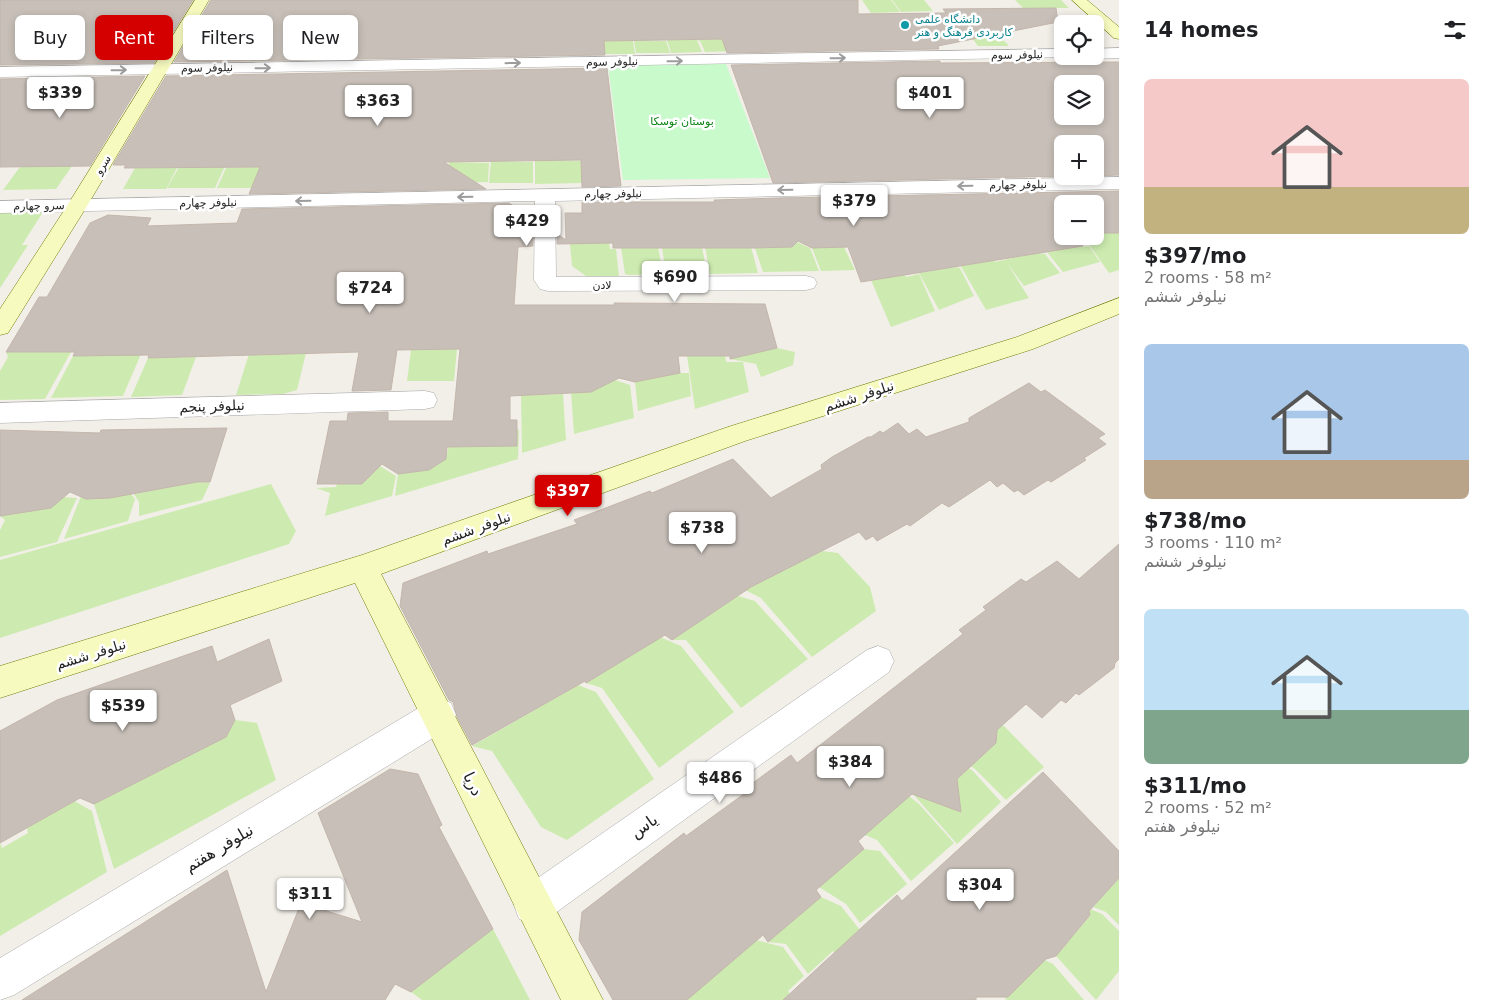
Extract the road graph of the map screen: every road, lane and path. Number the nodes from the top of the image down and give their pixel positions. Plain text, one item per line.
1 (202, 0) edge
2 (1079, 0) edge
3 (1119, 34) edge
4 (1054, 54) edge
5 (1104, 54) edge
6 (1119, 54) edge
7 (162, 69) junction
8 (0, 72) edge
9 (1119, 183) edge
10 (545, 195) junction
11 (77, 206) junction
12 (0, 207) edge
13 (806, 283) dead end
14 (1119, 306) edge
15 (0, 327) edge
16 (425, 400) dead end
17 (0, 413) edge
18 (362, 568) junction
19 (878, 661) dead end
20 (0, 682) edge
21 (439, 715) junction
22 (533, 905) junction
23 (0, 981) edge
24 (583, 1000) edge

1 - 7 street, سرو
2 - 3 street
7 -> 4 street, نیلوفر سوم
5 - 6 street
8 -> 7 street, نیلوفر سوم
7 - 11 street, سرو
9 -> 10 street, نیلوفر چهارم
10 -> 11 street, نیلوفر چهارم
10 - 13 street, لادن
11 - 12 street, سرو چهارم
11 - 15 street, سرو
14 - 18 street, نیلوفر ششم
16 - 17 street, نیلوفر پنجم
18 - 20 street, نیلوفر ششم
18 - 21 street, دریا
19 - 22 street, یاس
21 - 22 street, دریا
21 - 23 street, نیلوفر هفتم
22 - 24 street, دریا

